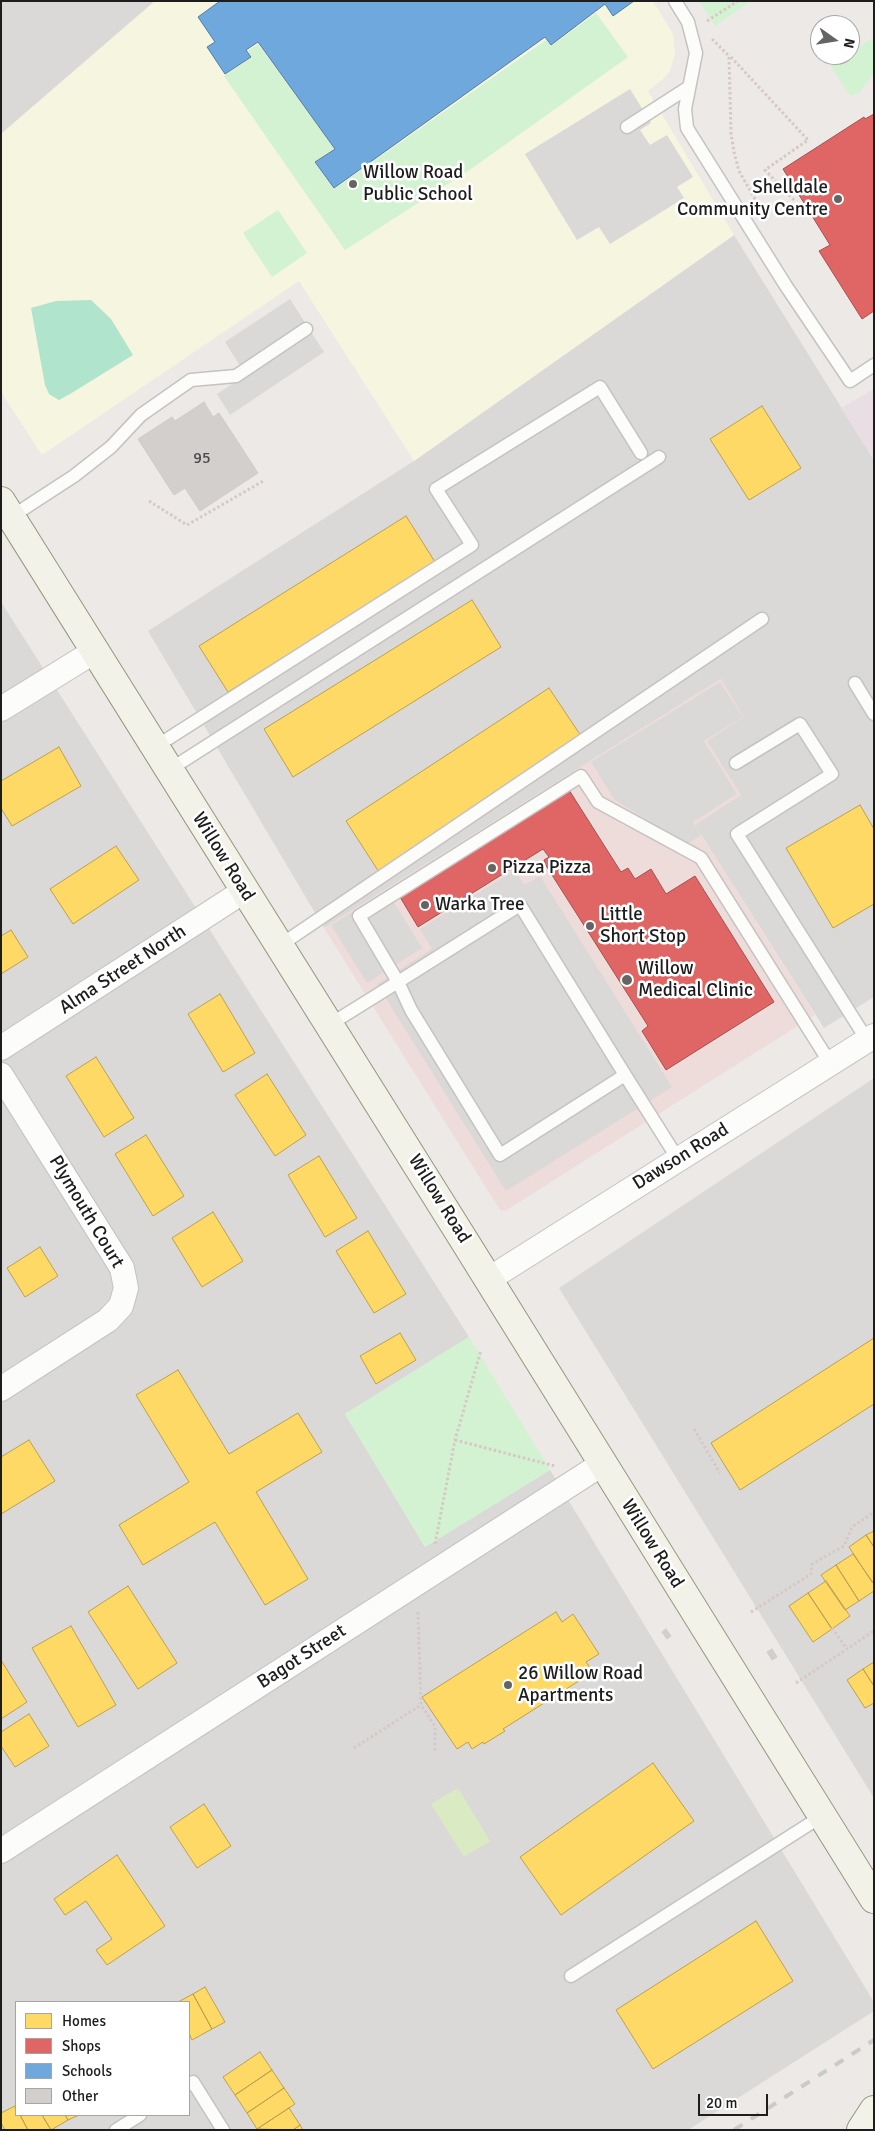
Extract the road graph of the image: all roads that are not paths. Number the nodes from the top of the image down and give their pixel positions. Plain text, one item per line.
1 (675, 1) edge
2 (688, 87) junction
3 (628, 127) dead end
4 (306, 328) dead end
5 (874, 366) edge
6 (641, 453) dead end
7 (659, 457) dead end
8 (6, 509) edge
9 (762, 619) dead end
10 (95, 651) junction
11 (855, 683) dead end
12 (1, 710) edge
13 (874, 714) edge
14 (154, 746) junction
15 (736, 763) dead end
16 (170, 770) junction
17 (244, 891) junction
18 (279, 946) junction
19 (398, 982) junction
20 (329, 1025) junction
21 (871, 1038) edge
22 (1, 1048) edge
23 (830, 1063) junction
24 (1, 1075) edge
25 (625, 1075) junction
26 (678, 1159) junction
27 (489, 1279) junction
28 (1, 1389) edge
29 (602, 1464) junction
30 (822, 1816) junction
31 (1, 1851) edge
32 (874, 1899) edge
33 (571, 1976) dead end
34 (190, 2084) edge
35 (874, 2110) edge
36 (138, 2116) edge
37 (874, 2127) edge
38 (116, 2130) edge
39 (223, 2130) edge
40 (861, 2130) edge
41 (870, 2130) edge

1 - 2 lane
2 - 3 lane
2 - 5 lane
4 - 8 lane
6 - 14 lane
7 - 16 lane
8 - 10 main road, Willow Road
9 - 18 lane
10 - 12 street
10 - 14 main road, Willow Road
11 - 13 lane
14 - 16 main road, Willow Road
15 - 21 lane
16 - 17 main road, Willow Road
17 - 18 main road, Willow Road
17 - 22 street, Alma Street North
18 - 20 main road, Willow Road
19 - 20 lane
19 - 23 lane
19 - 25 lane
19 - 25 lane
20 - 27 main road, Willow Road
21 - 23 street, Dawson Road
23 - 26 street, Dawson Road
24 - 28 street, Plymouth Court
25 - 26 lane
26 - 27 street, Dawson Road
27 - 29 main road, Willow Road
29 - 30 main road, Willow Road
29 - 31 street, Bagot Street
30 - 32 main road, Willow Road
30 - 33 lane
34 - 39 lane
35 - 40 main road
36 - 38 lane
37 - 41 main road

